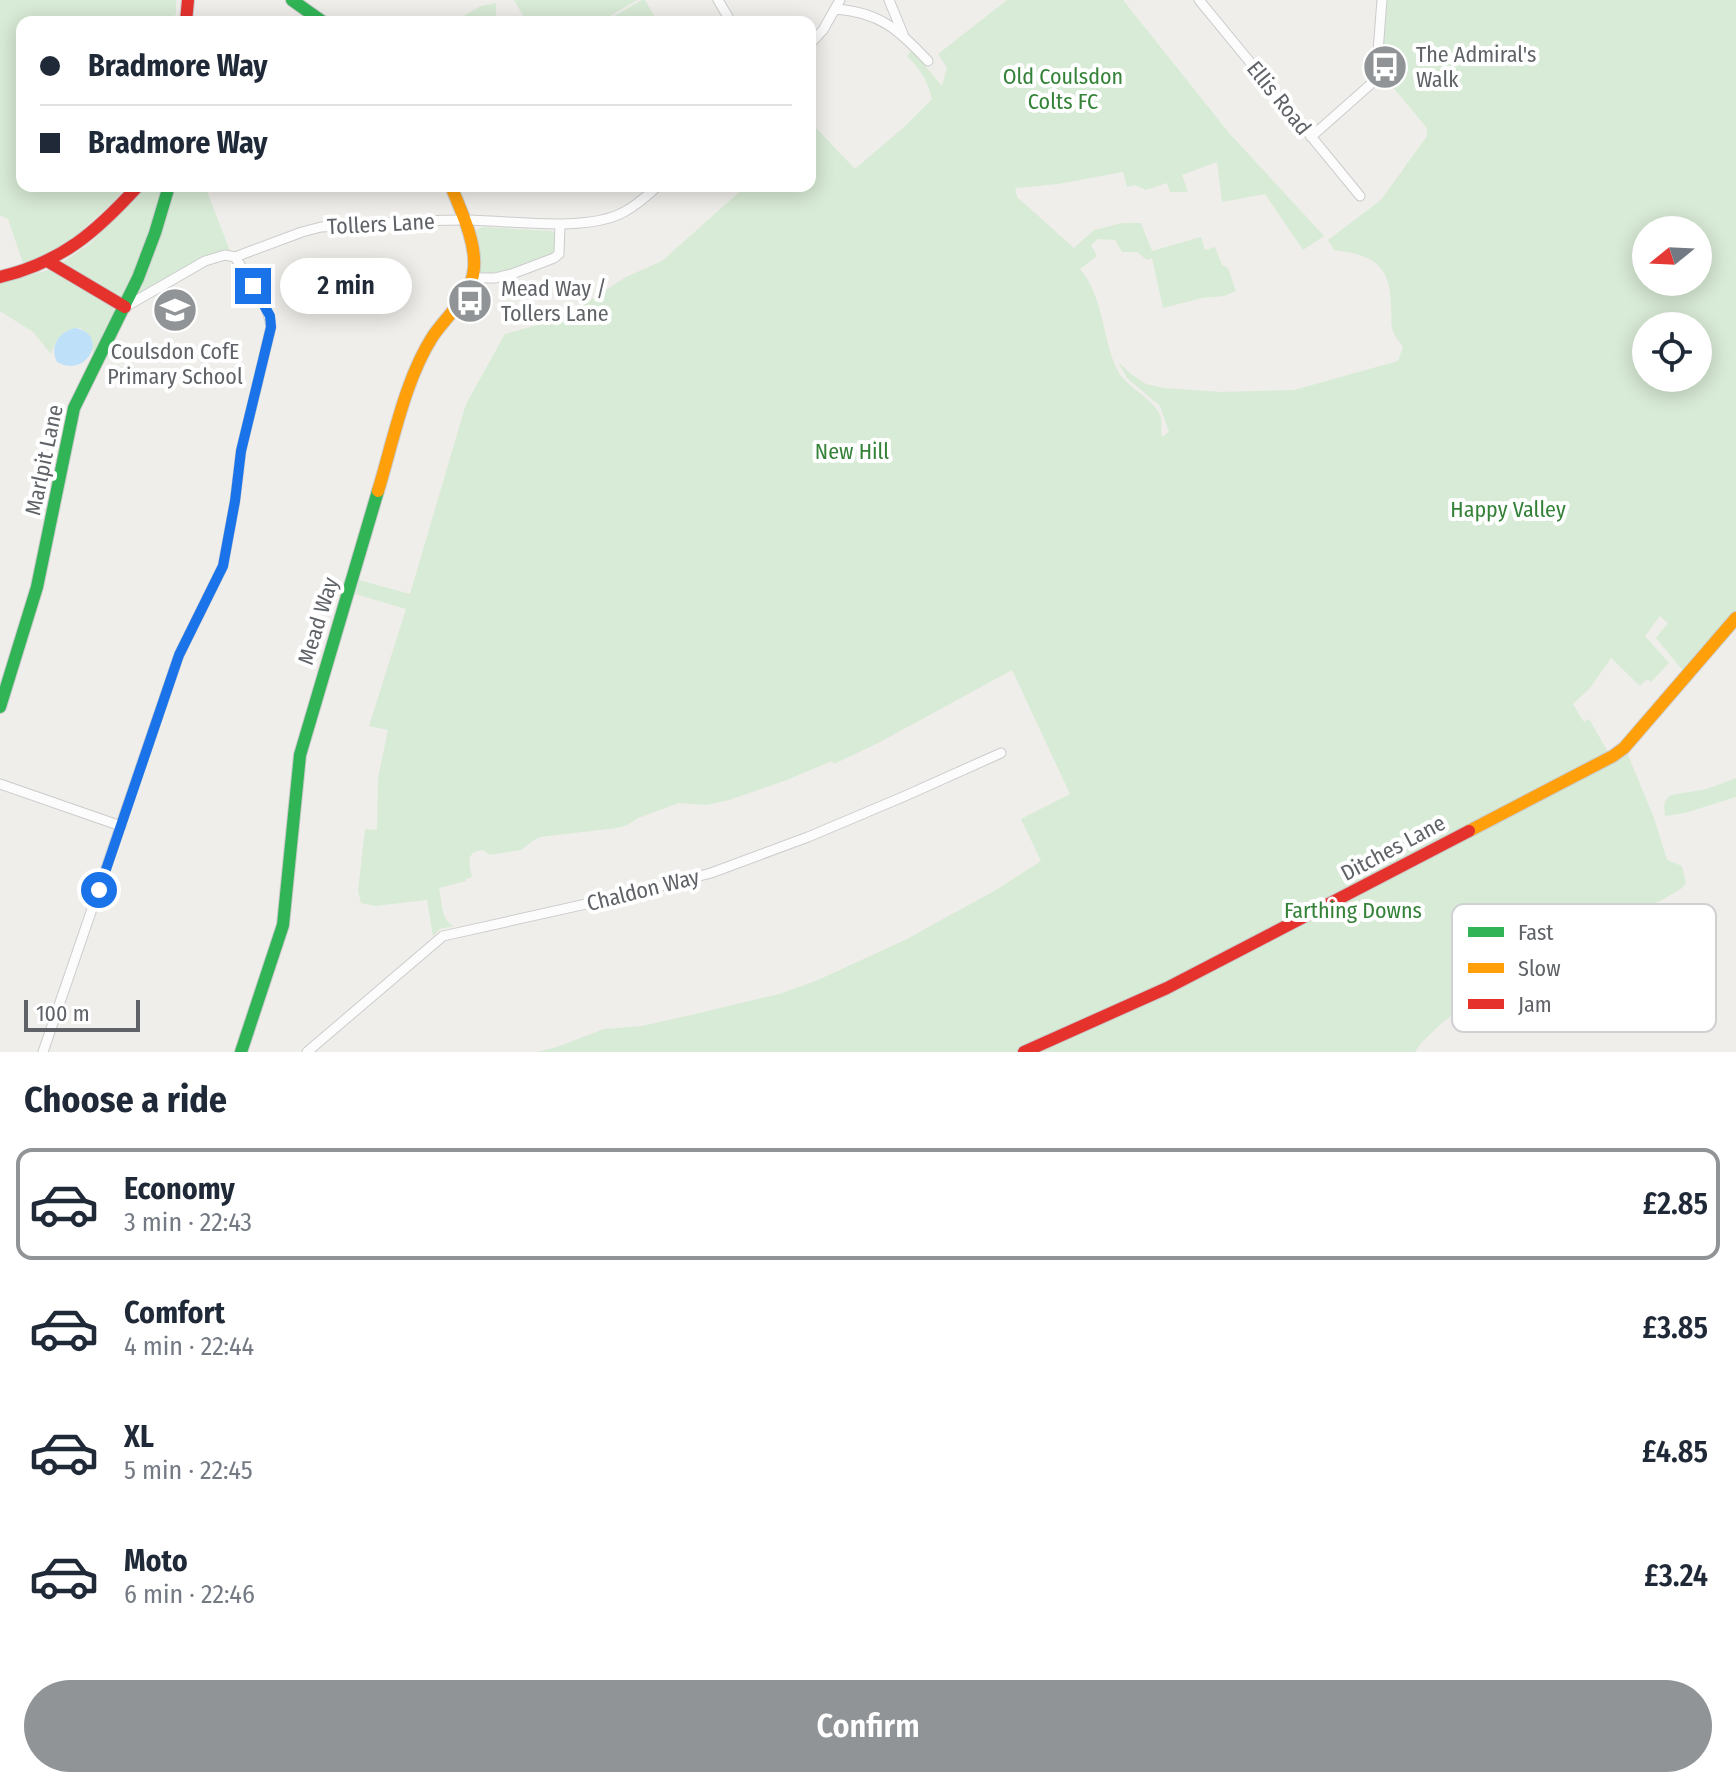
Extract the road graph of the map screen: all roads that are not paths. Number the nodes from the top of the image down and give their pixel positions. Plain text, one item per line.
1 (292, 0) edge
2 (889, 0) edge
3 (1199, 0) edge
4 (1382, 0) edge
5 (838, 4) edge
6 (315, 16) edge
7 (903, 34) junction
8 (816, 38) edge
9 (928, 61) dead end
10 (1311, 137) junction
11 (132, 192) edge
12 (168, 192) edge
13 (453, 192) edge
14 (652, 192) edge
15 (1360, 196) dead end
16 (463, 220) junction
17 (560, 224) junction
18 (235, 257) junction
19 (49, 262) junction
20 (0, 277) edge
21 (472, 278) junction
22 (125, 307) junction
23 (1736, 618) edge
24 (0, 707) edge
25 (1001, 753) dead end
26 (0, 784) edge
27 (121, 826) junction
28 (43, 1052) edge
29 (241, 1052) edge
30 (307, 1052) edge
31 (1024, 1052) edge

1 - 6 street
2 - 7 street
3 - 10 street, Ellis Road
4 - 10 street
5 - 7 street
5 - 8 street
7 - 9 street
10 - 15 street, Ellis Road
11 - 19 street
12 - 22 street, Marlpit Lane
13 - 16 street
14 - 17 street, Tollers Lane
16 - 17 street, Tollers Lane
16 - 18 street, Tollers Lane
16 - 21 street
17 - 21 street
18 - 22 street, Tollers Lane
18 - 27 street
19 - 20 street
19 - 22 street
21 - 29 street, Mead Way
22 - 24 street, Marlpit Lane
23 - 31 street, Ditches Lane
25 - 30 street, Chaldon Way
26 - 27 street
27 - 28 street

